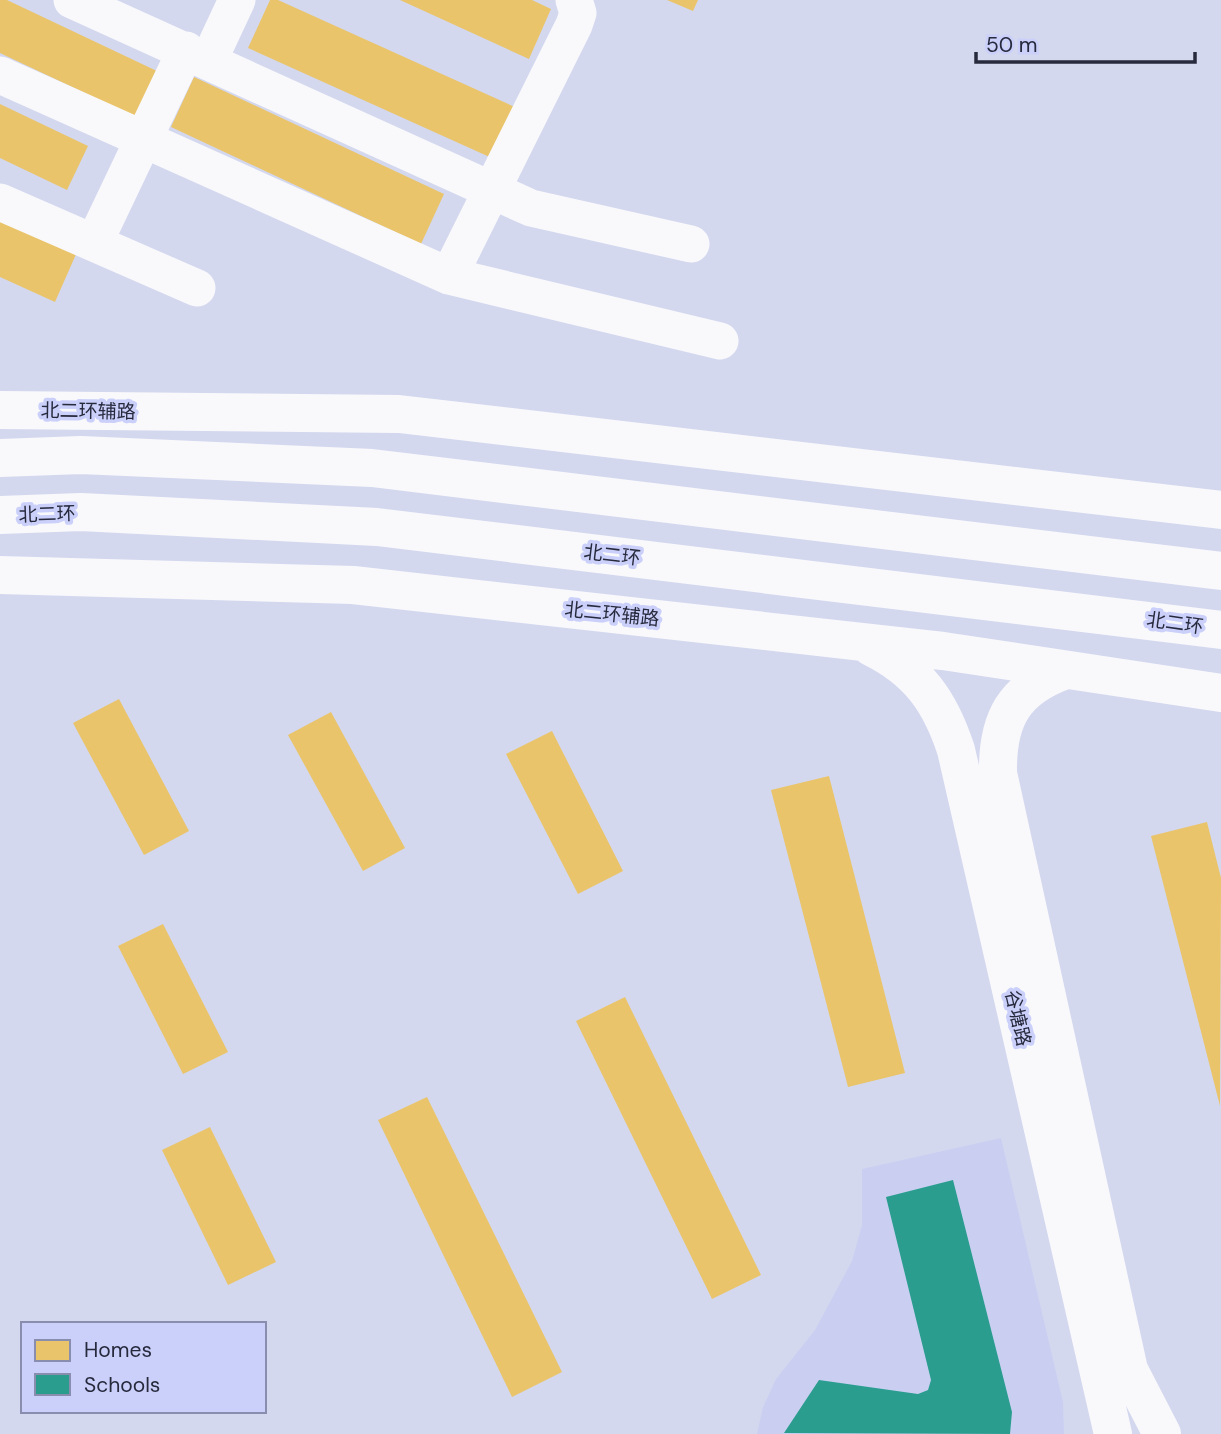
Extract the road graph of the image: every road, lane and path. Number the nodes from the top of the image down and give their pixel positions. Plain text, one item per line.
1 (72, 0) edge
2 (237, 0) edge
3 (574, 0) edge
4 (197, 55) junction
5 (0, 75) edge
6 (144, 139) junction
7 (494, 190) junction
8 (0, 202) edge
9 (95, 242) junction
10 (691, 244) dead end
11 (449, 276) junction
12 (197, 288) dead end
13 (720, 341) dead end
14 (0, 410) edge
15 (0, 458) edge
16 (1221, 510) edge
17 (0, 515) edge
18 (1221, 571) edge
19 (0, 575) edge
20 (1221, 630) edge
21 (859, 642) junction
22 (1066, 670) junction
23 (1221, 693) edge
24 (1161, 1431) edge
25 (1112, 1434) edge

1 - 4 street
2 - 4 street
3 - 7 street
4 - 6 street
4 - 7 street
5 - 6 street
6 - 9 street
6 - 11 street
7 - 10 street
7 - 11 street
8 - 9 street
9 - 12 street
11 - 13 street
14 - 16 main road, 北二环辅路
15 - 18 main road
17 - 20 main road, 北二环
19 - 21 main road, 北二环辅路
21 - 22 main road, 北二环辅路
21 - 25 main road, 谷塘路
22 - 23 main road, 北二环辅路
22 - 24 main road, 谷塘路

